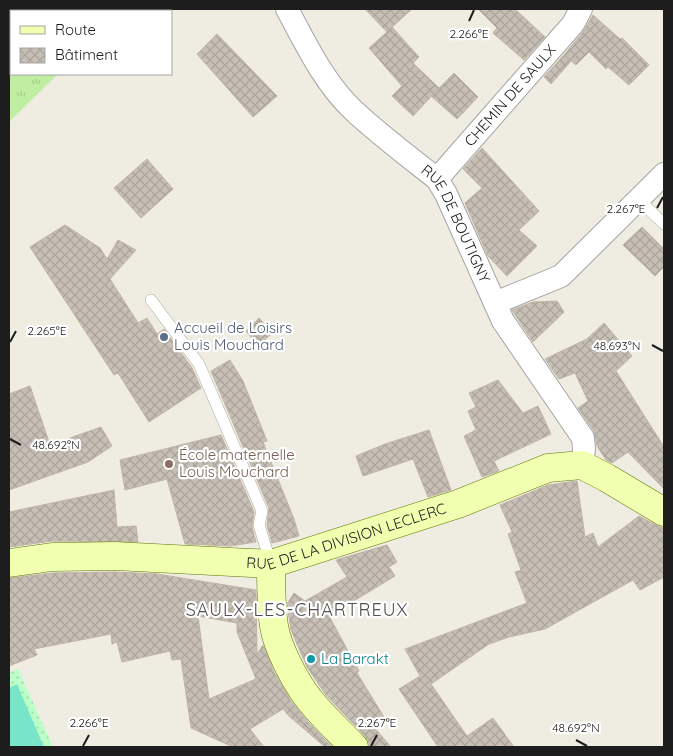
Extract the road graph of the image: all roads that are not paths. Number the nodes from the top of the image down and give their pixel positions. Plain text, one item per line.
1 (287, 9) edge
2 (581, 9) edge
3 (664, 174) edge
4 (437, 179) junction
5 (639, 200) junction
6 (664, 224) edge
7 (151, 300) dead end
8 (495, 303) junction
9 (582, 465) junction
10 (664, 512) edge
11 (9, 563) edge
12 (271, 564) junction
13 (354, 747) edge

1 - 4 street, RUE DE BOUTIGNY
2 - 4 street, CHEMIN DE SAULX
3 - 5 street
4 - 8 street, RUE DE BOUTIGNY
5 - 6 lane
5 - 8 street
7 - 12 lane
8 - 9 street, RUE DE BOUTIGNY
9 - 10 main road
9 - 12 main road, RUE DE LA DIVISION LECLERC
11 - 12 main road, RUE DE LA DIVISION LECLERC
12 - 13 main road

